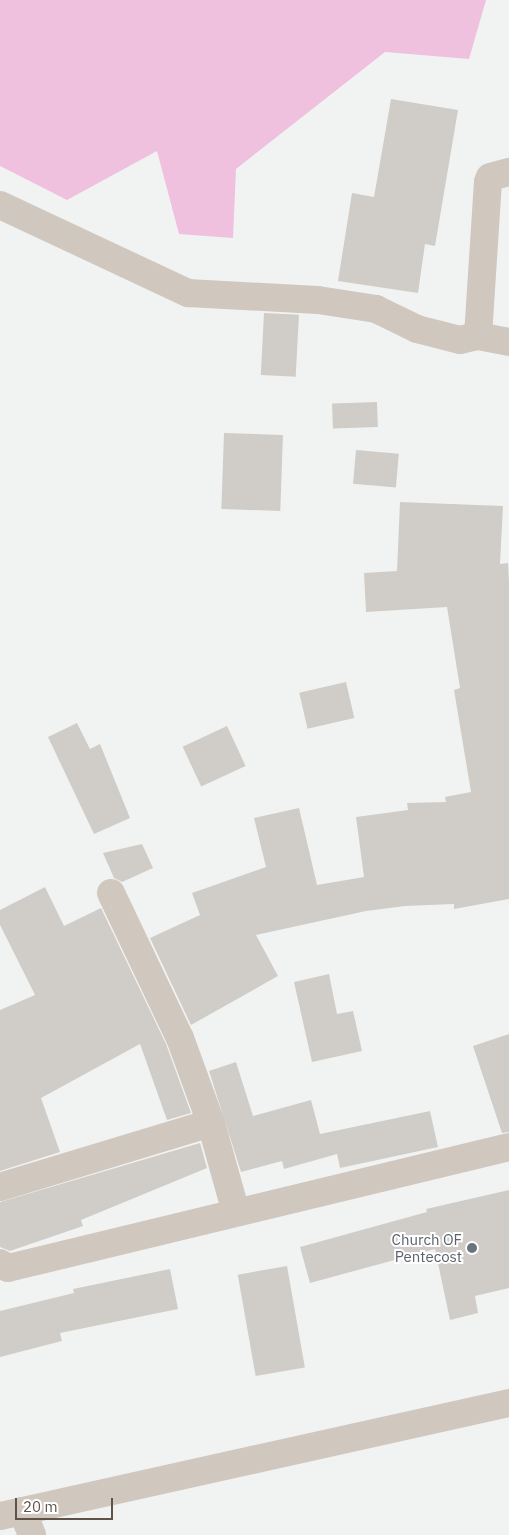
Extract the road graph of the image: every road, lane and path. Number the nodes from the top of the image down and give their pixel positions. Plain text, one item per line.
1 (509, 172) edge
2 (0, 205) edge
3 (478, 336) junction
4 (509, 342) edge
5 (110, 893) dead end
6 (211, 1123) junction
7 (509, 1147) edge
8 (0, 1187) edge
9 (235, 1209) junction
10 (0, 1263) edge
11 (509, 1403) edge
12 (18, 1521) edge

1 - 3 street
2 - 3 street
3 - 4 street
5 - 6 street
6 - 8 street
6 - 9 street
7 - 9 street
9 - 10 street
11 - 12 street

